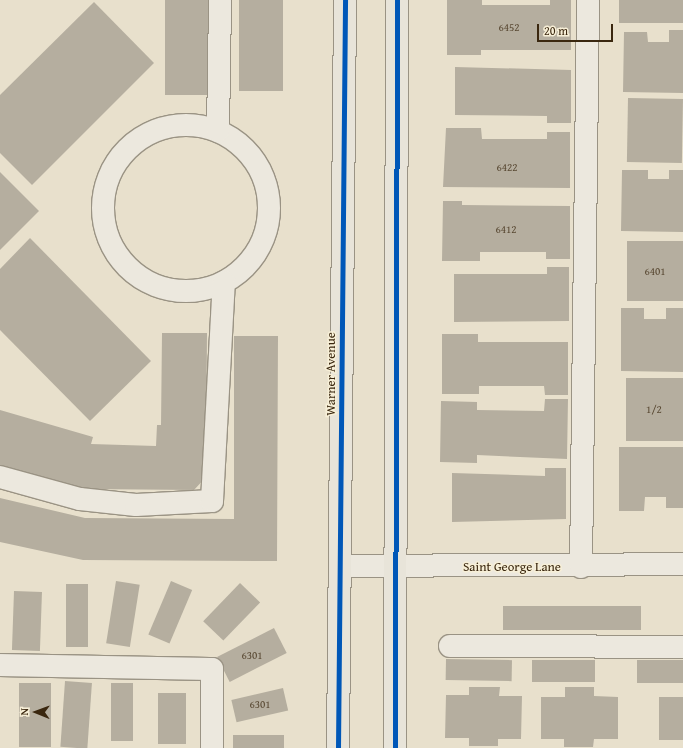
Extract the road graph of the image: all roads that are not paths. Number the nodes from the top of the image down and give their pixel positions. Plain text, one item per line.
1 (220, 0) edge
2 (345, 0) edge
3 (397, 0) edge
4 (588, 0) edge
5 (218, 131) junction
6 (224, 282) junction
7 (0, 477) edge
8 (683, 564) edge
9 (340, 566) junction
10 (397, 566) junction
11 (581, 567) junction
12 (450, 646) dead end
13 (683, 647) edge
14 (0, 665) edge
15 (212, 748) edge
16 (338, 748) edge
17 (395, 748) edge

1 - 5 street
2 - 9 main road, Warner Avenue
3 - 10 main road
4 - 11 street
5 - 6 street
5 - 6 street
6 - 7 street
8 - 11 street, Saint George Lane
9 - 10 street, Saint George Lane
9 - 16 main road, Warner Avenue
10 - 11 street, Saint George Lane
10 - 17 main road
12 - 13 street
14 - 15 street

